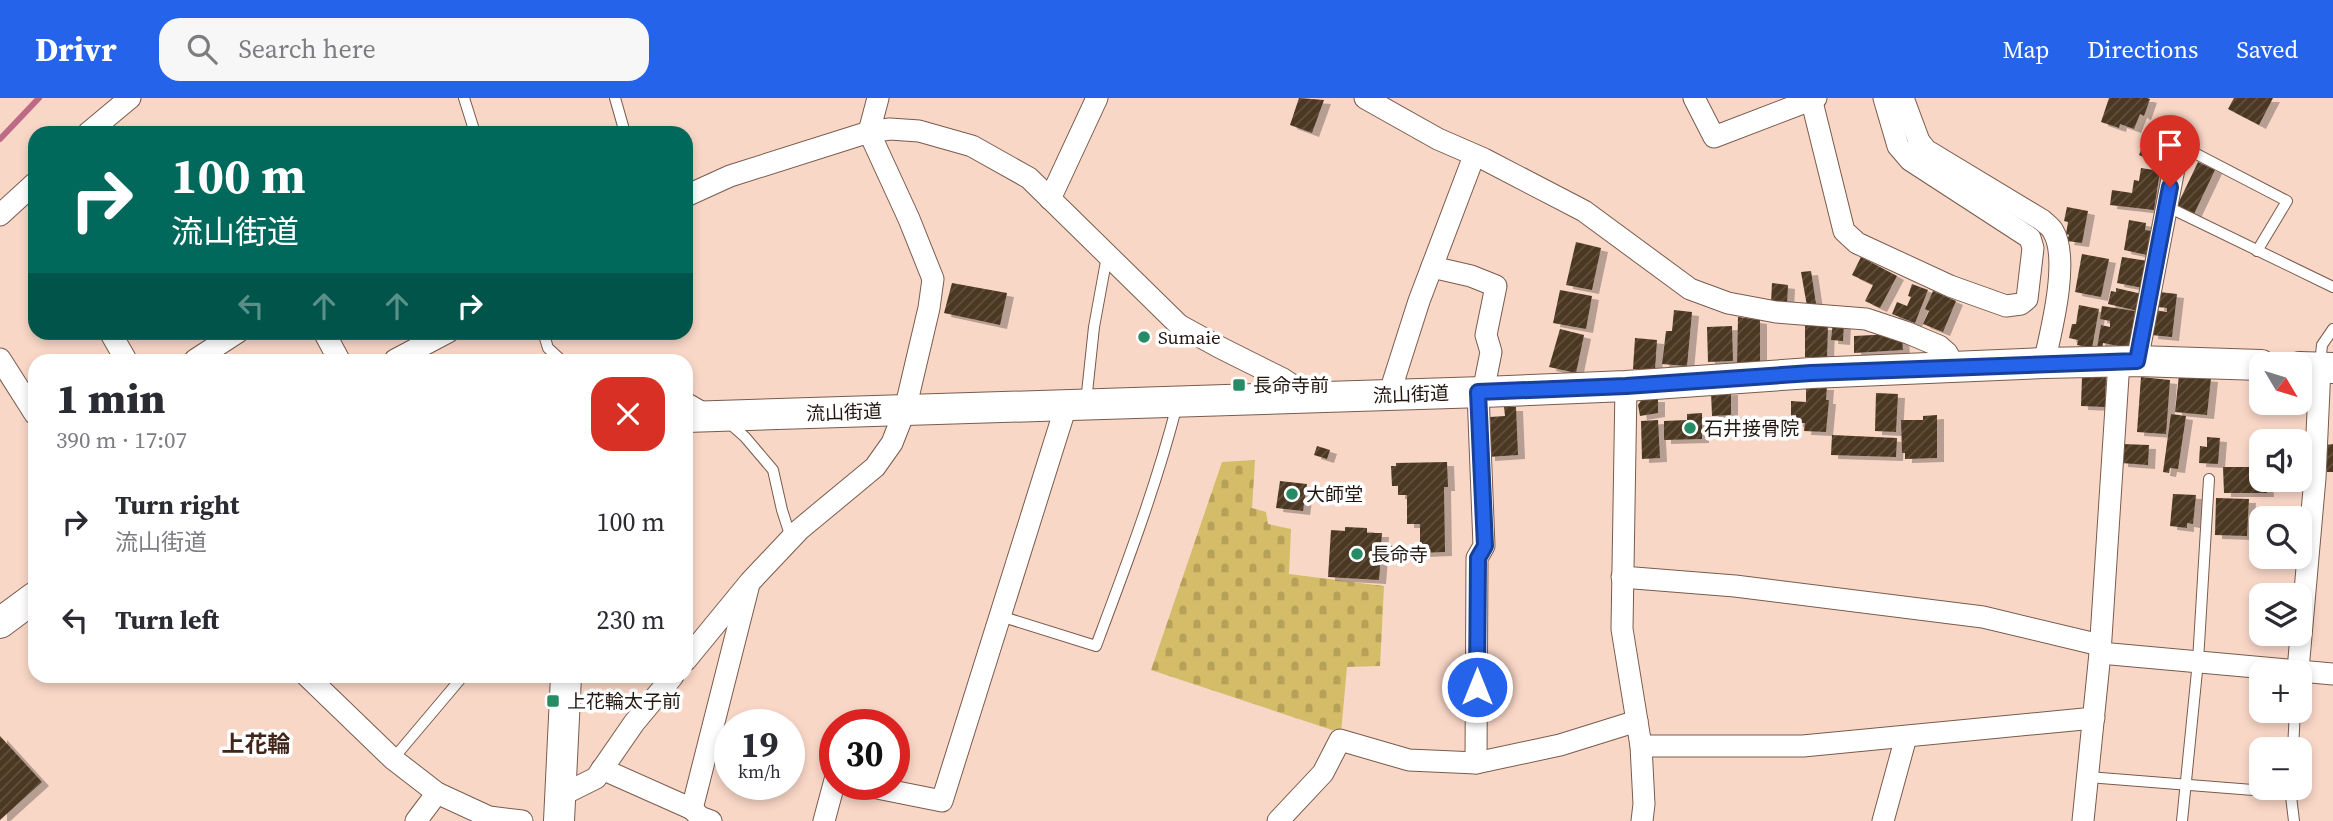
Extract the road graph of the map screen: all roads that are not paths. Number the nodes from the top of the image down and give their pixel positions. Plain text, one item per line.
1 (131, 98) edge
2 (464, 98) edge
3 (615, 98) edge
4 (877, 98) edge
5 (1097, 98) edge
6 (1365, 98) edge
7 (1694, 98) edge
8 (1813, 98) edge
9 (1884, 98) edge
10 (1903, 98) edge
11 (97, 126) edge
12 (473, 126) edge
13 (623, 126) edge
14 (869, 132) junction
15 (2178, 148) joint
16 (1474, 156) junction
17 (28, 193) edge
18 (693, 193) edge
19 (1050, 199) junction
20 (2166, 206) junction
21 (0, 215) edge
22 (2258, 251) junction
23 (1107, 256) junction
24 (1432, 267) junction
25 (2333, 287) edge
26 (2333, 329) edge
27 (213, 340) edge
28 (418, 340) edge
29 (200, 354) edge
30 (402, 354) edge
31 (0, 359) edge
32 (2128, 361) junction
33 (2044, 363) junction
34 (2249, 365) edge
35 (1954, 366) junction
36 (2317, 367) edge
37 (1626, 386) junction
38 (1481, 392) junction
39 (1389, 395) junction
40 (1312, 398) junction
41 (693, 401) edge
42 (1178, 402) junction
43 (28, 403) edge
44 (1076, 405) junction
45 (905, 410) junction
46 (721, 416) junction
47 (693, 417) edge
48 (2209, 479) dead end
49 (791, 538) junction
50 (1622, 576) junction
51 (750, 582) junction
52 (28, 602) edge
53 (1000, 616) junction
54 (0, 623) edge
55 (2100, 649) junction
56 (693, 651) edge
57 (2299, 660) edge
58 (2198, 661) junction
59 (2249, 666) edge
60 (2312, 672) edge
61 (2333, 674) edge
62 (322, 683) edge
63 (457, 683) edge
64 (566, 683) edge
65 (667, 683) edge
66 (2094, 718) junction
67 (1637, 721) junction
68 (1906, 737) junction
69 (1641, 746) junction
70 (393, 759) junction
71 (1476, 763) junction
72 (602, 769) junction
73 (2088, 777) junction
74 (2187, 784) junction
75 (2249, 788) edge
76 (437, 793) junction
77 (910, 795) edge
78 (830, 800) edge
79 (2291, 800) edge
80 (560, 808) edge
81 (692, 809) junction
82 (488, 819) edge
83 (416, 821) edge
84 (522, 821) edge
85 (711, 821) edge
86 (824, 821) edge
87 (1278, 821) edge
88 (1642, 821) edge
89 (1883, 821) edge
90 (2083, 821) edge
91 (2182, 821) edge
92 (2294, 821) edge

1 - 11 street
2 - 12 lane
3 - 13 lane
4 - 14 street
5 - 19 street
6 - 16 street
7 - 8 street
8 - 9 street
10 - 33 street
14 - 18 street
14 - 19 street
14 - 45 street
15 - 20 street
15 - 22 lane
16 - 24 street
16 - 35 street
17 - 21 street
19 - 23 street
20 - 22 lane
20 - 32 street
22 - 25 lane
23 - 40 street
23 - 44 lane
24 - 38 street
24 - 39 street
26 - 36 lane
27 - 29 street
28 - 30 street
31 - 43 street
32 - 33 street, 流山街道
32 - 34 street, 流山街道
32 - 55 street
33 - 35 street, 流山街道
35 - 37 street, 流山街道
36 - 57 street
37 - 38 street, 流山街道
37 - 50 street
38 - 39 street, 流山街道
38 - 71 street
39 - 40 street, 流山街道
40 - 42 street, 流山街道
41 - 46 lane
42 - 44 street, 流山街道
42 - 53 lane
44 - 45 street, 流山街道
44 - 53 street
45 - 46 street, 流山街道
45 - 49 street
46 - 47 street, 流山街道
46 - 49 lane
48 - 58 lane
49 - 51 street
50 - 55 street
50 - 67 street
51 - 56 street
51 - 81 street
52 - 54 street
53 - 77 street
55 - 58 street
55 - 66 street
58 - 59 street
58 - 74 lane
60 - 61 street
62 - 70 street
63 - 70 lane
64 - 80 street
65 - 72 street
66 - 68 street
66 - 73 street
67 - 69 street
67 - 71 street
68 - 69 street
68 - 89 street
69 - 88 street
70 - 76 street
71 - 87 street
72 - 80 street
72 - 81 street
73 - 74 lane
73 - 90 street
74 - 75 lane
74 - 91 lane
76 - 82 street
76 - 83 street
78 - 86 street
79 - 92 lane
81 - 85 street
82 - 84 street

